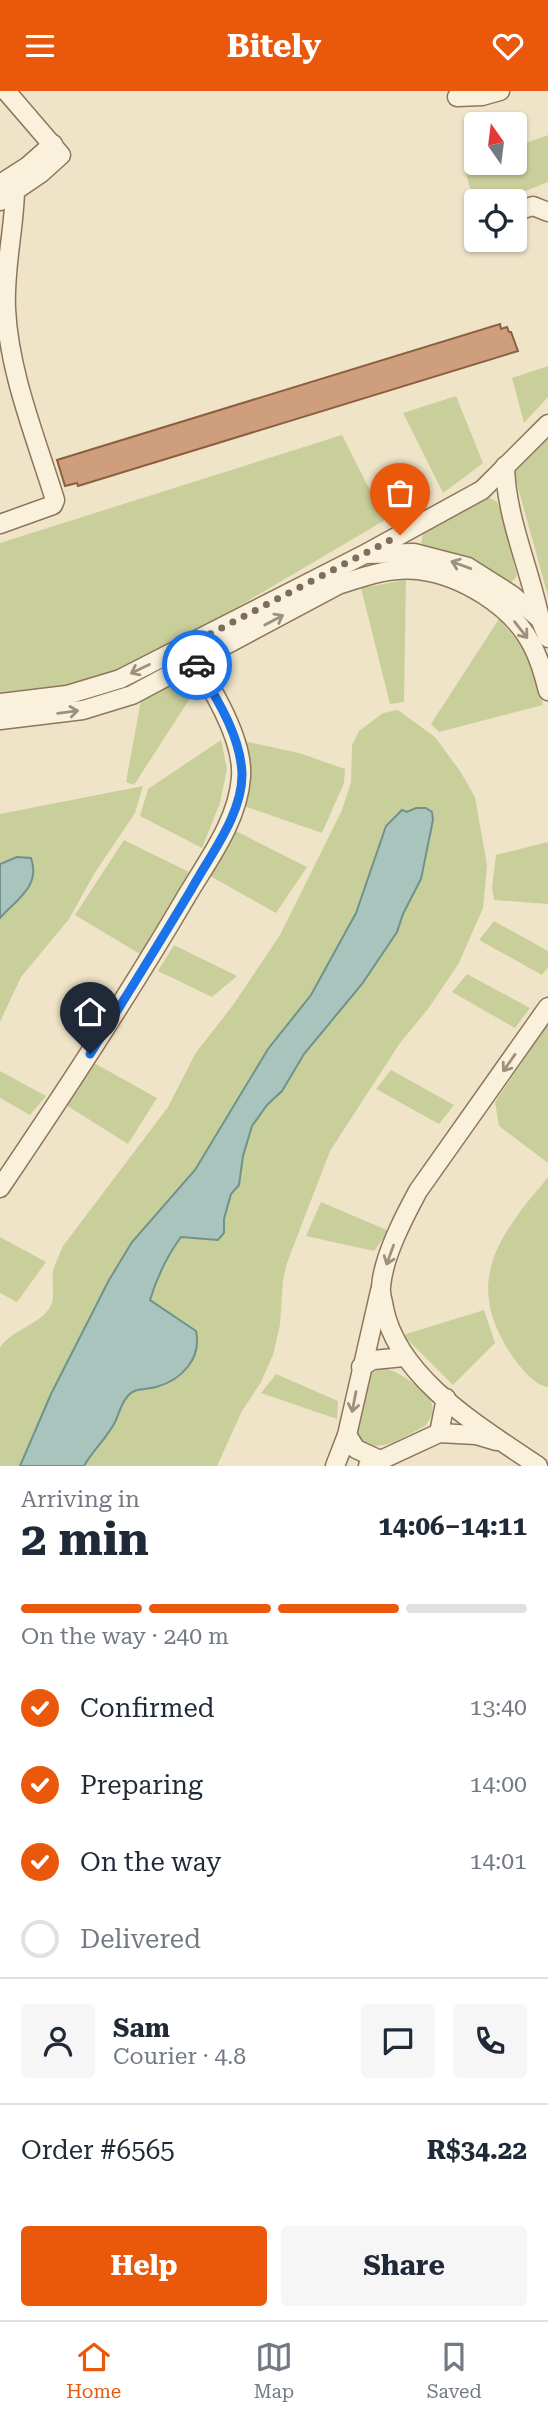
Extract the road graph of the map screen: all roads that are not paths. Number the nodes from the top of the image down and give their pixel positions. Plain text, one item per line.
1 (6, 91) edge
2 (500, 91) edge
3 (457, 97) dead end
4 (5, 192) edge
5 (527, 207) edge
6 (548, 212) edge
7 (548, 424) edge
8 (505, 466) junction
9 (482, 490) junction
10 (506, 496) junction
11 (0, 524) edge
12 (412, 529) junction
13 (365, 554) junction
14 (416, 561) junction
15 (532, 580) junction
16 (506, 600) junction
17 (540, 619) junction
18 (548, 638) edge
19 (190, 654) junction
20 (548, 691) edge
21 (0, 703) edge
22 (0, 720) edge
23 (548, 1007) edge
24 (0, 1188) edge
25 (381, 1288) junction
26 (404, 1357) junction
27 (361, 1367) junction
28 (446, 1398) junction
29 (439, 1433) junction
30 (347, 1435) junction
31 (504, 1443) junction
32 (374, 1463) edge
33 (335, 1466) edge
34 (538, 1466) edge

1 - 4 street
2 - 3 street
4 - 11 street
5 - 6 street
7 - 8 street
8 - 9 street
8 - 10 street
9 - 10 street
9 - 12 street
10 - 15 street
12 - 13 street
12 - 14 street
13 - 14 street
13 - 19 street
14 - 16 street
19 -> 14 street
15 - 16 street
15 - 17 street
16 - 17 street
16 -> 20 street
17 - 18 street
19 -> 21 street
22 -> 19 street
19 - 24 street
23 -> 25 street
25 - 26 street
25 - 27 street
26 - 27 street
26 - 28 street
27 -> 30 street
28 - 29 street
28 - 31 street
29 - 31 street
29 - 32 street
30 - 32 street
30 - 33 street
31 - 34 street

